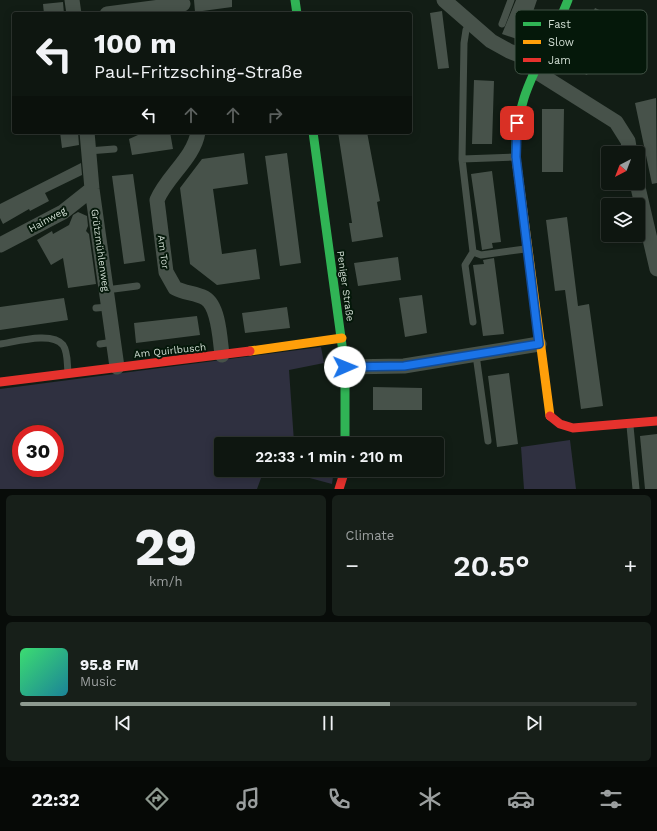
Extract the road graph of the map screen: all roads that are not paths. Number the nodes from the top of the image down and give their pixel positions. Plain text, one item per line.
1 (72, 0) edge
2 (444, 0) edge
3 (511, 0) edge
4 (568, 0) edge
5 (184, 6) edge
6 (563, 10) edge
7 (74, 12) edge
8 (126, 12) edge
9 (470, 23) junction
10 (502, 24) dead end
11 (515, 54) edge
12 (534, 74) edge
13 (547, 74) edge
14 (87, 134) edge
15 (197, 134) edge
16 (313, 134) edge
17 (629, 146) edge
18 (114, 149) dead end
19 (88, 151) junction
20 (516, 157) junction
21 (462, 159) junction
22 (92, 189) junction
23 (639, 190) edge
24 (0, 245) edge
25 (528, 249) junction
26 (473, 252) junction
27 (657, 269) edge
28 (137, 286) dead end
29 (106, 290) junction
30 (473, 322) dead end
31 (342, 338) junction
32 (0, 344) edge
33 (539, 344) junction
34 (222, 355) junction
35 (476, 355) junction
36 (117, 367) junction
37 (345, 367) junction
38 (69, 374) junction
39 (0, 382) edge
40 (657, 421) edge
41 (630, 422) junction
42 (345, 437) edge
43 (488, 441) dead end
44 (343, 477) edge
45 (339, 489) edge
46 (636, 489) edge

1 - 7 street
2 - 9 street
3 - 10 lane
4 - 6 street
5 - 8 street
9 - 11 street
9 - 21 lane
12 - 20 street
13 - 17 street
14 - 19 street, Grützmühlenweg
15 - 34 street, Am Tor
16 - 31 street, Peniger Straße
18 - 19 lane
19 - 22 street, Grützmühlenweg
20 - 21 lane
20 - 25 street
21 - 26 lane
22 - 24 street, Hainweg
22 - 29 street, Grützmühlenweg
23 - 27 street
25 - 26 lane
25 - 33 street
26 - 30 lane
28 - 29 lane
29 - 36 street, Grützmühlenweg
31 - 34 street, Am Quirlbusch
31 - 37 street, Peniger Straße
32 - 38 lane
33 - 35 street
33 - 41 street
34 - 36 street, Am Quirlbusch
35 - 37 street
35 - 43 lane
36 - 38 street, Am Quirlbusch
37 - 42 street, Peniger Straße
38 - 39 street, Am Quirlbusch
40 - 41 street
41 - 46 lane
44 - 45 street

